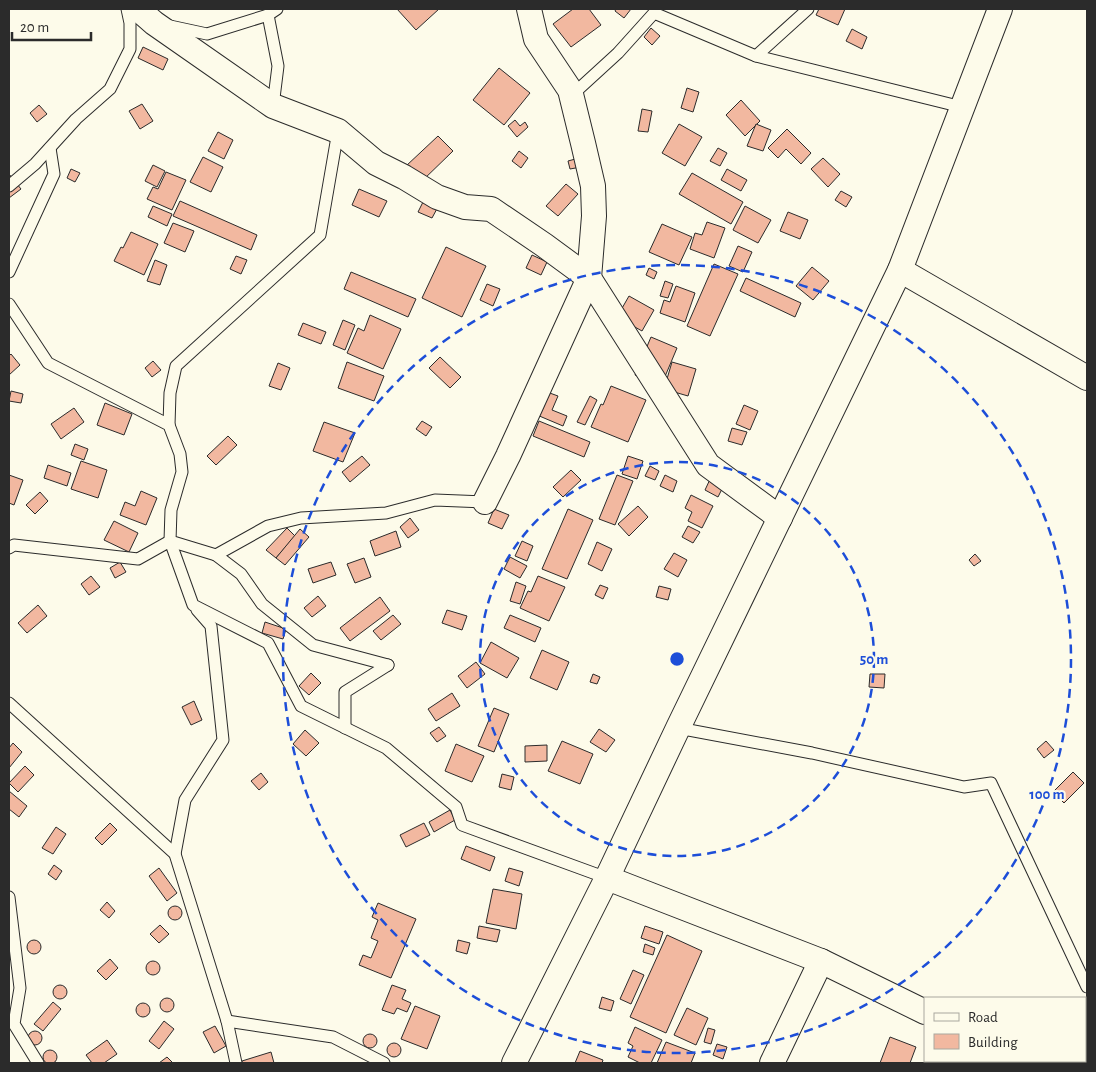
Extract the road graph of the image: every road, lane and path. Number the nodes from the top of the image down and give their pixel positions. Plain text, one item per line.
1 (127, 9) edge
2 (528, 9) edge
3 (808, 9) edge
4 (1000, 9) edge
5 (272, 12) edge
6 (146, 16) edge
7 (756, 56) junction
8 (571, 96) junction
9 (273, 106) junction
10 (962, 107) junction
11 (338, 131) junction
12 (50, 148) junction
13 (9, 186) edge
14 (900, 270) junction
15 (9, 272) edge
16 (589, 278) junction
17 (9, 304) edge
18 (1087, 378) edge
19 (169, 425) junction
20 (485, 502) joint
21 (780, 518) junction
22 (170, 541) junction
23 (9, 548) edge
24 (216, 555) junction
25 (193, 605) junction
26 (9, 703) edge
27 (345, 728) junction
28 (678, 728) junction
29 (174, 854) junction
30 (607, 878) junction
31 (9, 897) edge
32 (821, 961) junction
33 (1087, 987) edge
34 (924, 1012) edge
35 (227, 1021) junction
36 (12, 1023) edge
37 (38, 1063) edge
38 (236, 1063) edge
39 (384, 1063) edge
40 (514, 1063) edge
41 (772, 1063) edge

1 - 12 lane
2 - 8 street
3 - 7 lane
4 - 10 street
5 - 6 lane
5 - 9 lane
6 - 9 street
7 - 8 lane
7 - 10 lane
8 - 16 street
9 - 11 street
10 - 14 street
11 - 16 street
11 - 19 lane
12 - 13 lane
12 - 15 lane
14 - 18 street
14 - 21 street
16 - 20 street
16 - 21 street
17 - 19 lane
19 - 22 lane
20 - 24 lane
21 - 28 street
22 - 23 lane
22 - 24 lane
22 - 25 lane
24 - 27 lane
25 - 27 lane
25 - 29 lane
26 - 29 lane
27 - 30 lane
28 - 30 street
28 - 33 lane
29 - 35 lane
30 - 32 street
30 - 40 street
31 - 36 lane
32 - 34 street
32 - 41 street
35 - 38 lane
35 - 39 lane
36 - 37 lane

